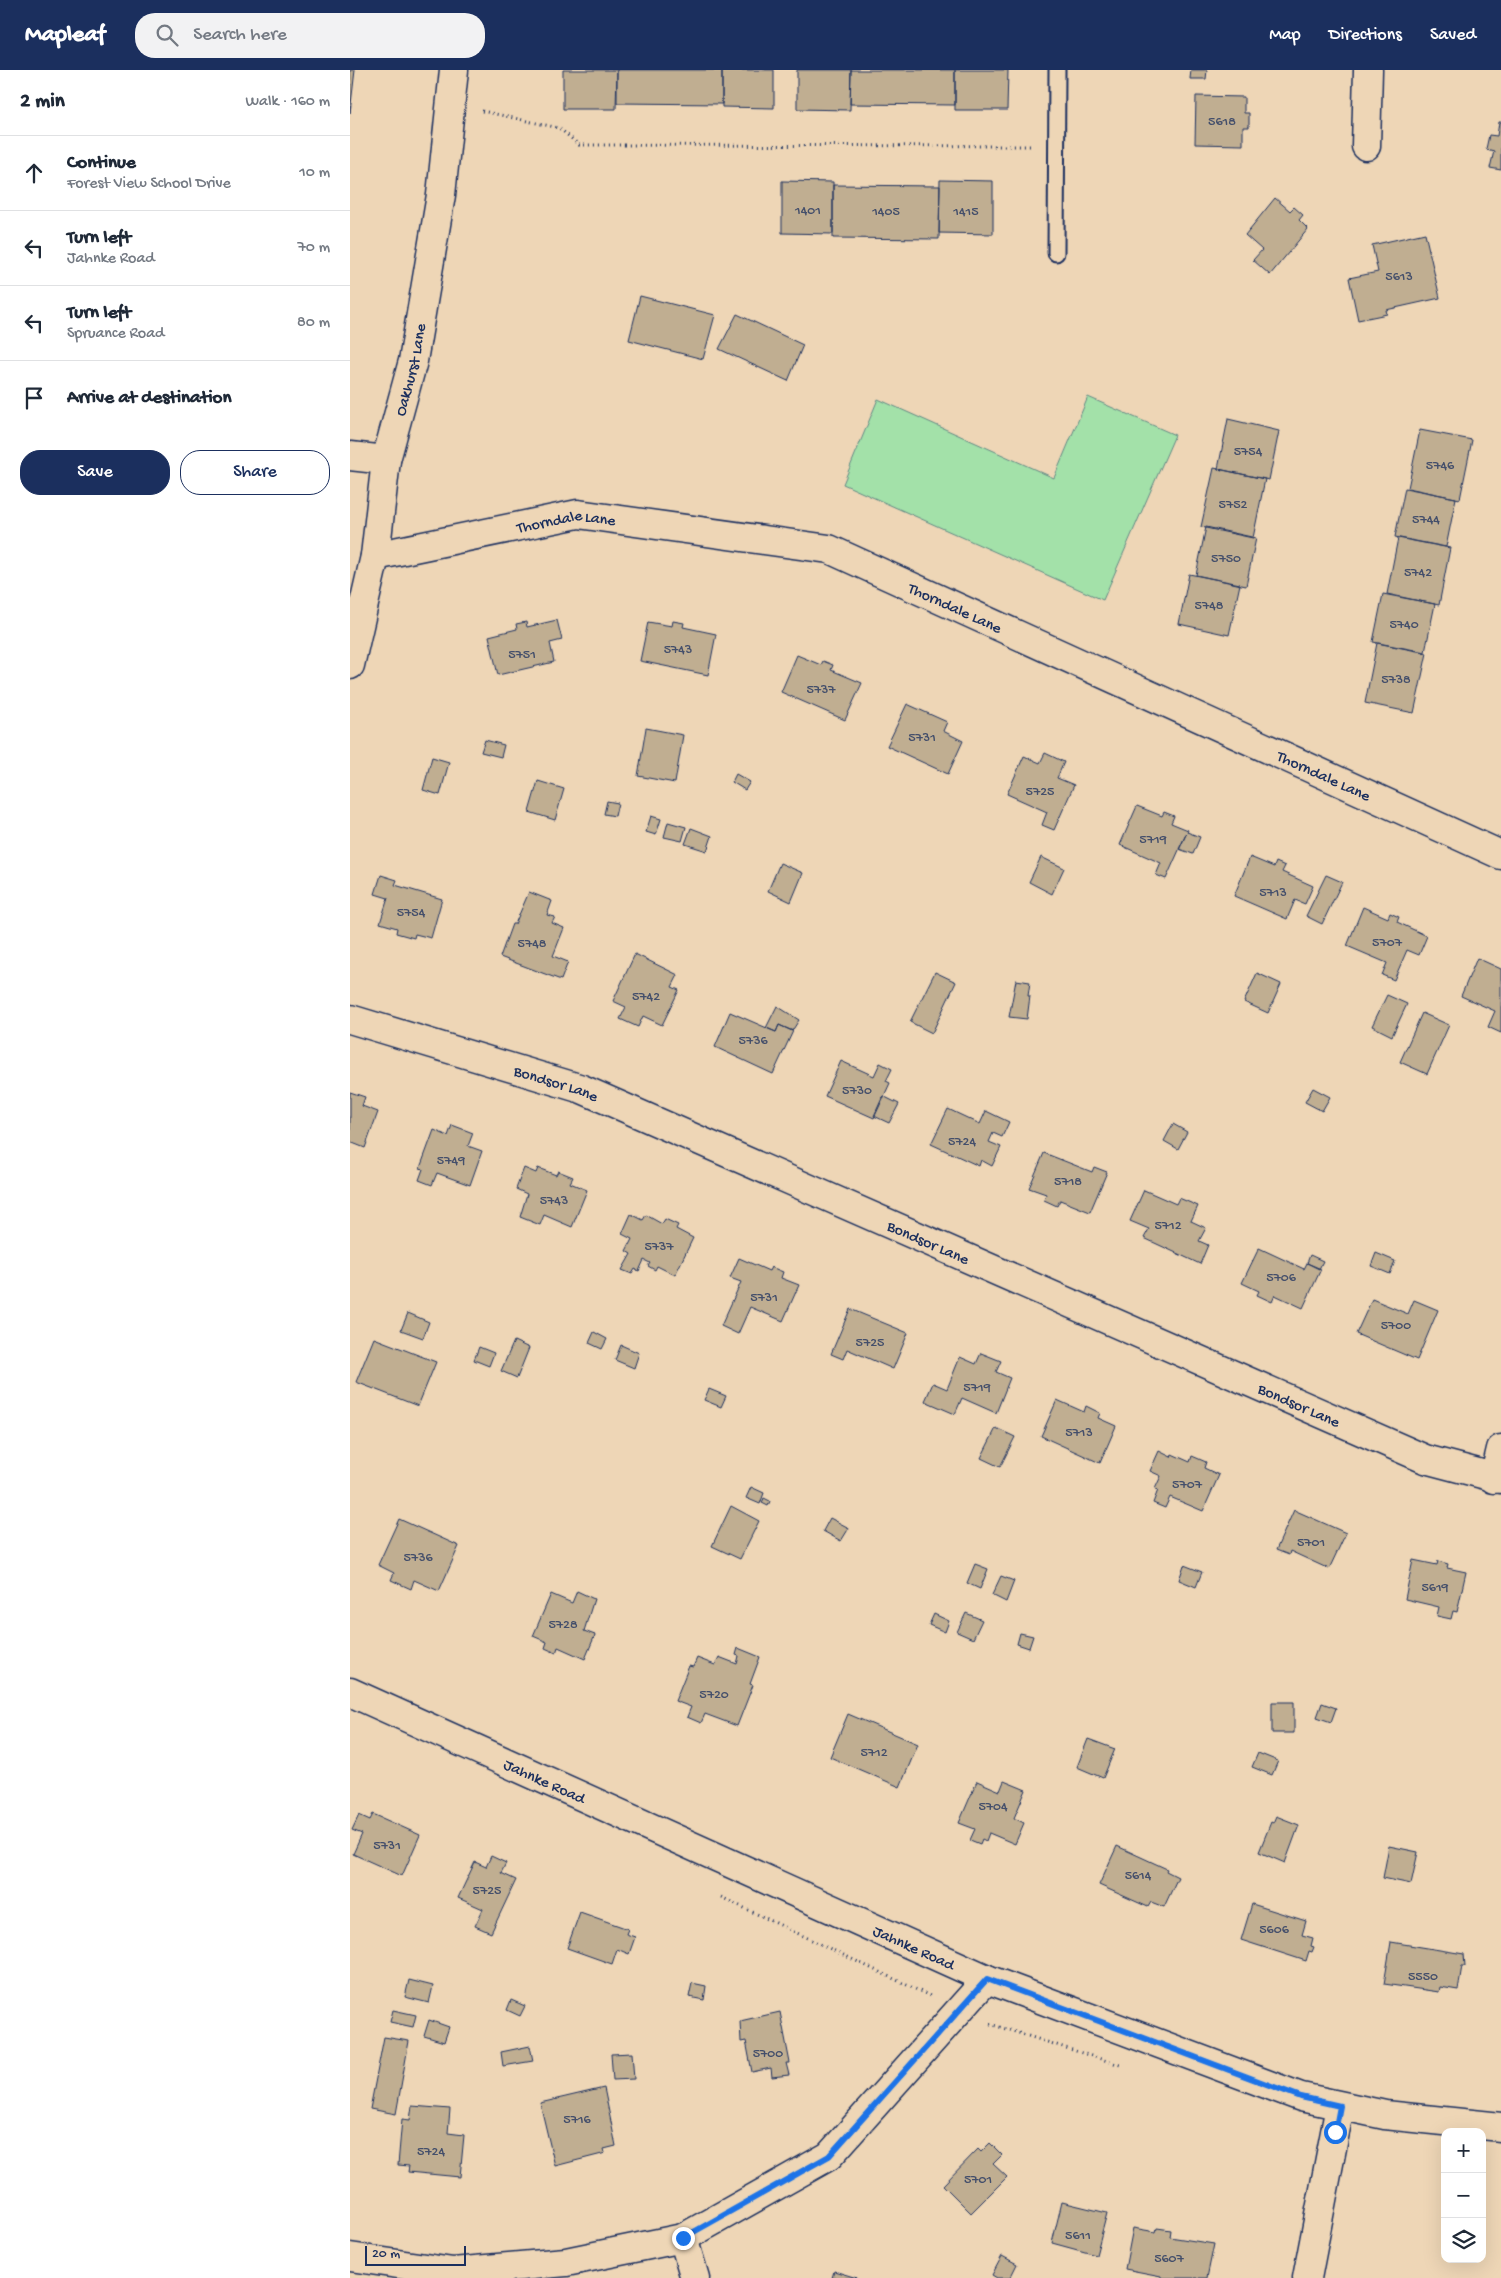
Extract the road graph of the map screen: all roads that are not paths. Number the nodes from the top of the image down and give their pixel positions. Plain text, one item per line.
1 (454, 70) edge
2 (1057, 70) edge
3 (1368, 70) edge
4 (1366, 146) dead end
5 (1056, 253) dead end
6 (350, 456) edge
7 (386, 460) junction
8 (375, 556) junction
9 (350, 665) edge
10 (1501, 855) edge
11 (350, 1019) edge
12 (1501, 1450) edge
13 (1498, 1479) edge
14 (350, 1692) edge
15 (987, 1979) junction
16 (1340, 2106) junction
17 (1501, 2127) edge
18 (683, 2238) junction
19 (350, 2257) edge
20 (695, 2278) edge
21 (1307, 2278) edge

1 - 7 street, Oakhurst Lane
2 - 5 lane
3 - 4 street
6 - 7 street
7 - 8 street, Oakhurst Lane
8 - 9 street, Oakhurst Lane
8 - 10 street, Thorndale Lane
11 - 13 street, Bondsor Lane
12 - 13 street
14 - 15 street, Jahnke Road
15 - 16 street, Jahnke Road
15 - 18 street
16 - 17 street, Jahnke Road
16 - 21 street
18 - 19 street
18 - 20 street

